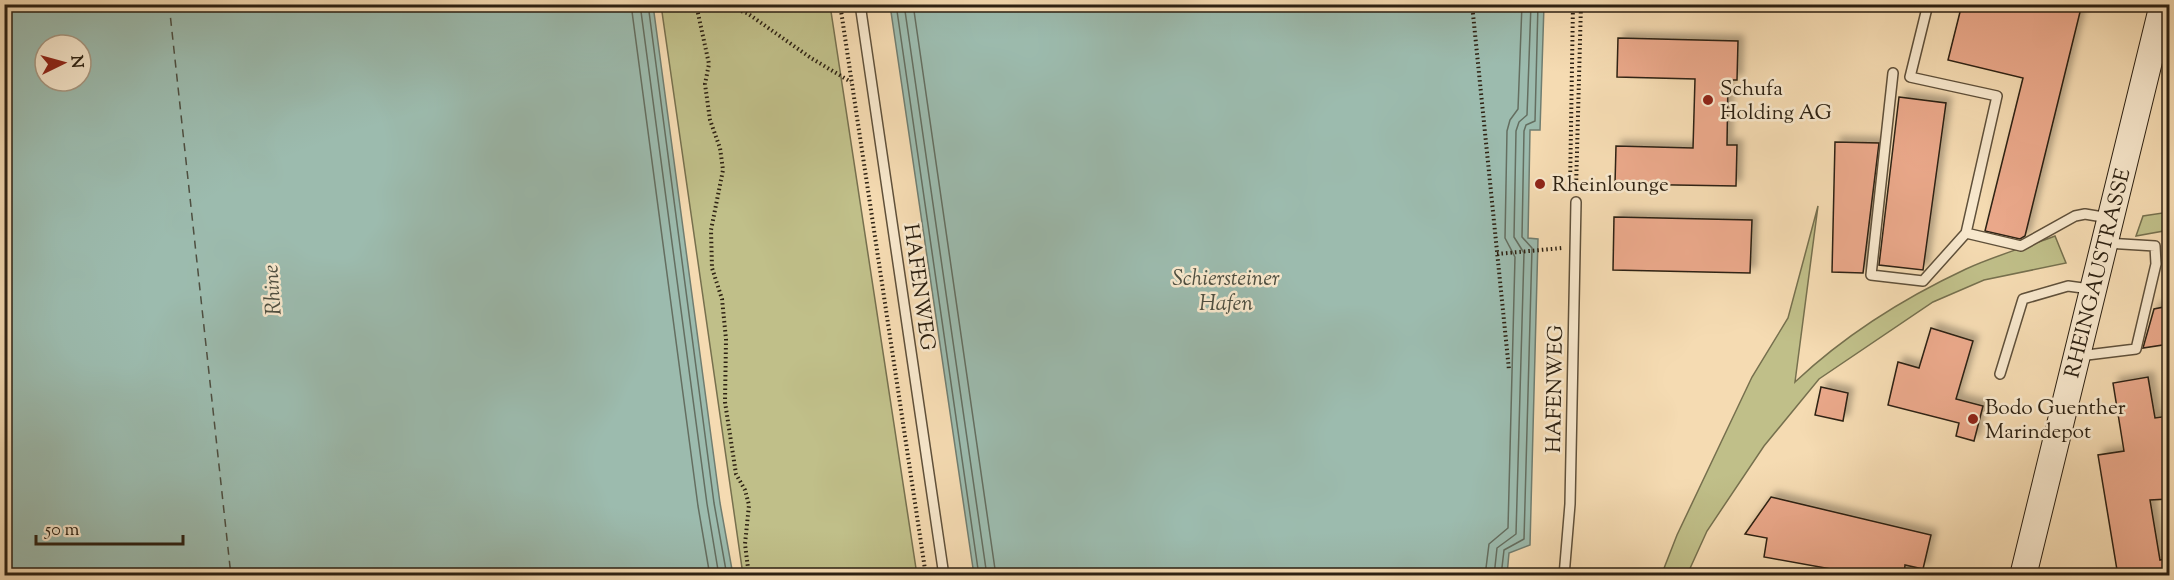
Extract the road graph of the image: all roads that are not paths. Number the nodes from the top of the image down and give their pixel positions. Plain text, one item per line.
1 (860, 4) edge
2 (1928, 4) edge
3 (2163, 4) edge
4 (1893, 73) dead end
5 (1576, 202) road end
6 (2109, 218) junction
7 (1966, 233) junction
8 (2103, 243) junction
9 (2093, 289) junction
10 (2077, 356) junction
11 (2000, 374) dead end
12 (944, 576) edge
13 (1564, 576) edge
14 (2023, 576) edge

1 - 12 lane, HAFENWEG
2 - 7 lane
3 - 6 main road, RHEINGAUSTRASSE
4 - 7 lane
5 - 13 lane, HAFENWEG
6 - 7 lane
6 - 8 main road, RHEINGAUSTRASSE
8 - 9 main road, RHEINGAUSTRASSE
8 - 10 lane
9 - 10 main road, RHEINGAUSTRASSE
9 - 11 lane
10 - 14 main road, RHEINGAUSTRASSE

